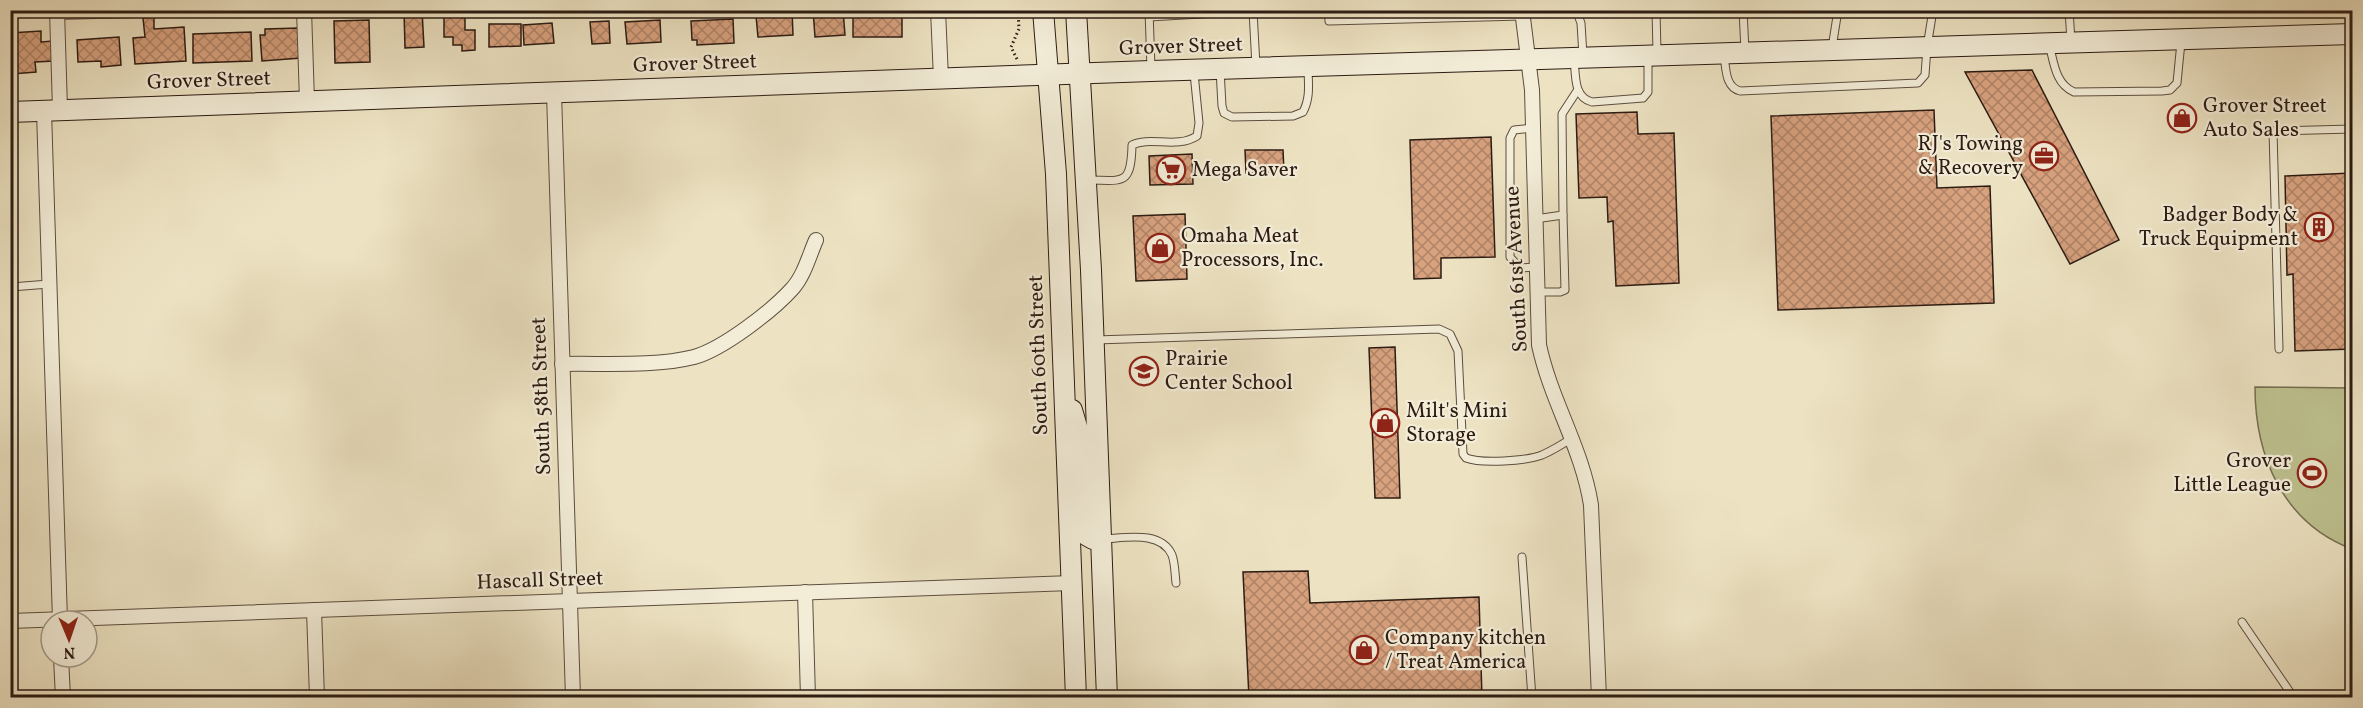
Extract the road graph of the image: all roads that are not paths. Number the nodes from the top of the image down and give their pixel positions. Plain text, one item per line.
1 (135, 10) edge
2 (304, 10) edge
3 (938, 10) edge
4 (1043, 10) edge
5 (1076, 10) edge
6 (1328, 10) edge
7 (1576, 10) edge
8 (1656, 10) edge
9 (1743, 10) edge
10 (1838, 10) edge
11 (1933, 10) edge
12 (2069, 10) edge
13 (57, 11) edge
14 (1203, 12) edge
15 (1522, 13) edge
16 (1149, 14) edge
17 (2352, 34) edge
18 (2182, 39) junction
19 (2071, 43) junction
20 (2049, 44) junction
21 (1927, 47) junction
22 (1832, 51) junction
23 (1745, 53) junction
24 (1724, 54) junction
25 (1652, 56) junction
26 (1579, 58) junction
27 (1529, 60) junction
28 (1308, 67) junction
29 (1257, 68) junction
30 (1220, 69) junction
31 (1194, 70) junction
32 (1151, 71) junction
33 (1080, 74) junction
34 (1049, 75) junction
35 (941, 79) junction
36 (1577, 91) junction
37 (554, 93) junction
38 (307, 101) junction
39 (52, 110) junction
40 (10, 112) edge
41 (1533, 128) junction
42 (2352, 129) edge
43 (1086, 180) junction
44 (1563, 215) junction
45 (1535, 219) junction
46 (816, 240) dead end
47 (1536, 267) junction
48 (50, 284) junction
49 (11, 287) edge
50 (1536, 292) junction
51 (10, 307) edge
52 (1093, 340) junction
53 (2279, 349) dead end
54 (562, 364) junction
55 (1064, 388) junction
56 (1572, 438) junction
57 (1101, 539) junction
58 (1522, 557) dead end
59 (1072, 583) junction
60 (1176, 583) dead end
61 (805, 592) junction
62 (570, 601) junction
63 (60, 609) edge
64 (314, 610) junction
65 (99, 618) edge
66 (39, 620) edge
67 (10, 621) edge
68 (2242, 622) dead end
69 (62, 669) edge
70 (63, 698) edge
71 (317, 698) edge
72 (573, 698) edge
73 (808, 698) edge
74 (1076, 698) edge
75 (1107, 698) edge
76 (1532, 698) edge
77 (1599, 698) edge
78 (2294, 698) edge

1 - 13 street
2 - 38 street
3 - 35 street
4 - 34 main road, South 60th Street
5 - 33 main road
6 - 15 lane
7 - 26 lane
8 - 25 lane
9 - 23 lane
10 - 22 lane
11 - 21 lane
12 - 19 lane
13 - 39 street
14 - 16 lane
14 - 29 lane
15 - 27 street, South 61st Avenue
16 - 32 lane
17 - 18 main road, Grover Street
18 - 19 main road, Grover Street
18 - 20 lane
19 - 20 main road, Grover Street
20 - 21 main road, Grover Street
21 - 22 main road, Grover Street
21 - 24 lane
22 - 23 main road, Grover Street
23 - 24 main road, Grover Street
24 - 25 main road, Grover Street
25 - 26 main road, Grover Street
25 - 36 lane
26 - 27 main road, Grover Street
26 - 36 lane
27 - 28 main road, Grover Street
27 - 41 street, South 61st Avenue
28 - 29 main road, Grover Street
28 - 30 lane
29 - 30 main road, Grover Street
30 - 31 main road, Grover Street
31 - 32 main road, Grover Street
31 - 43 lane
32 - 33 main road, Grover Street
33 - 34 main road, Grover Street
33 - 43 main road
34 - 35 main road, Grover Street
34 - 55 main road, South 60th Street
35 - 37 main road, Grover Street
36 - 44 lane
37 - 38 main road, Grover Street
37 - 54 street, South 58th Street
38 - 39 main road, Grover Street
39 - 40 main road, Grover Street
39 - 48 street
41 - 45 street, South 61st Avenue
41 - 47 lane
42 - 53 lane
43 - 52 main road
44 - 45 lane
44 - 50 lane
45 - 47 street, South 61st Avenue
46 - 54 street
47 - 50 street, South 61st Avenue
48 - 49 lane
48 - 63 street
49 - 51 lane
50 - 56 street, South 61st Avenue
52 - 56 lane
52 - 57 main road
54 - 62 street, South 58th Street
55 - 57 main road
55 - 59 main road, South 60th Street
56 - 77 street, South 61st Avenue
57 - 60 lane
57 - 75 main road
58 - 76 lane
59 - 61 street, Hascall Street
59 - 74 main road, South 60th Street
61 - 62 street, Hascall Street
61 - 73 street
62 - 64 street, Hascall Street
62 - 72 street, South 58th Street
64 - 65 street, Hascall Street
64 - 71 street
66 - 67 street, Hascall Street
68 - 78 lane
69 - 70 street

